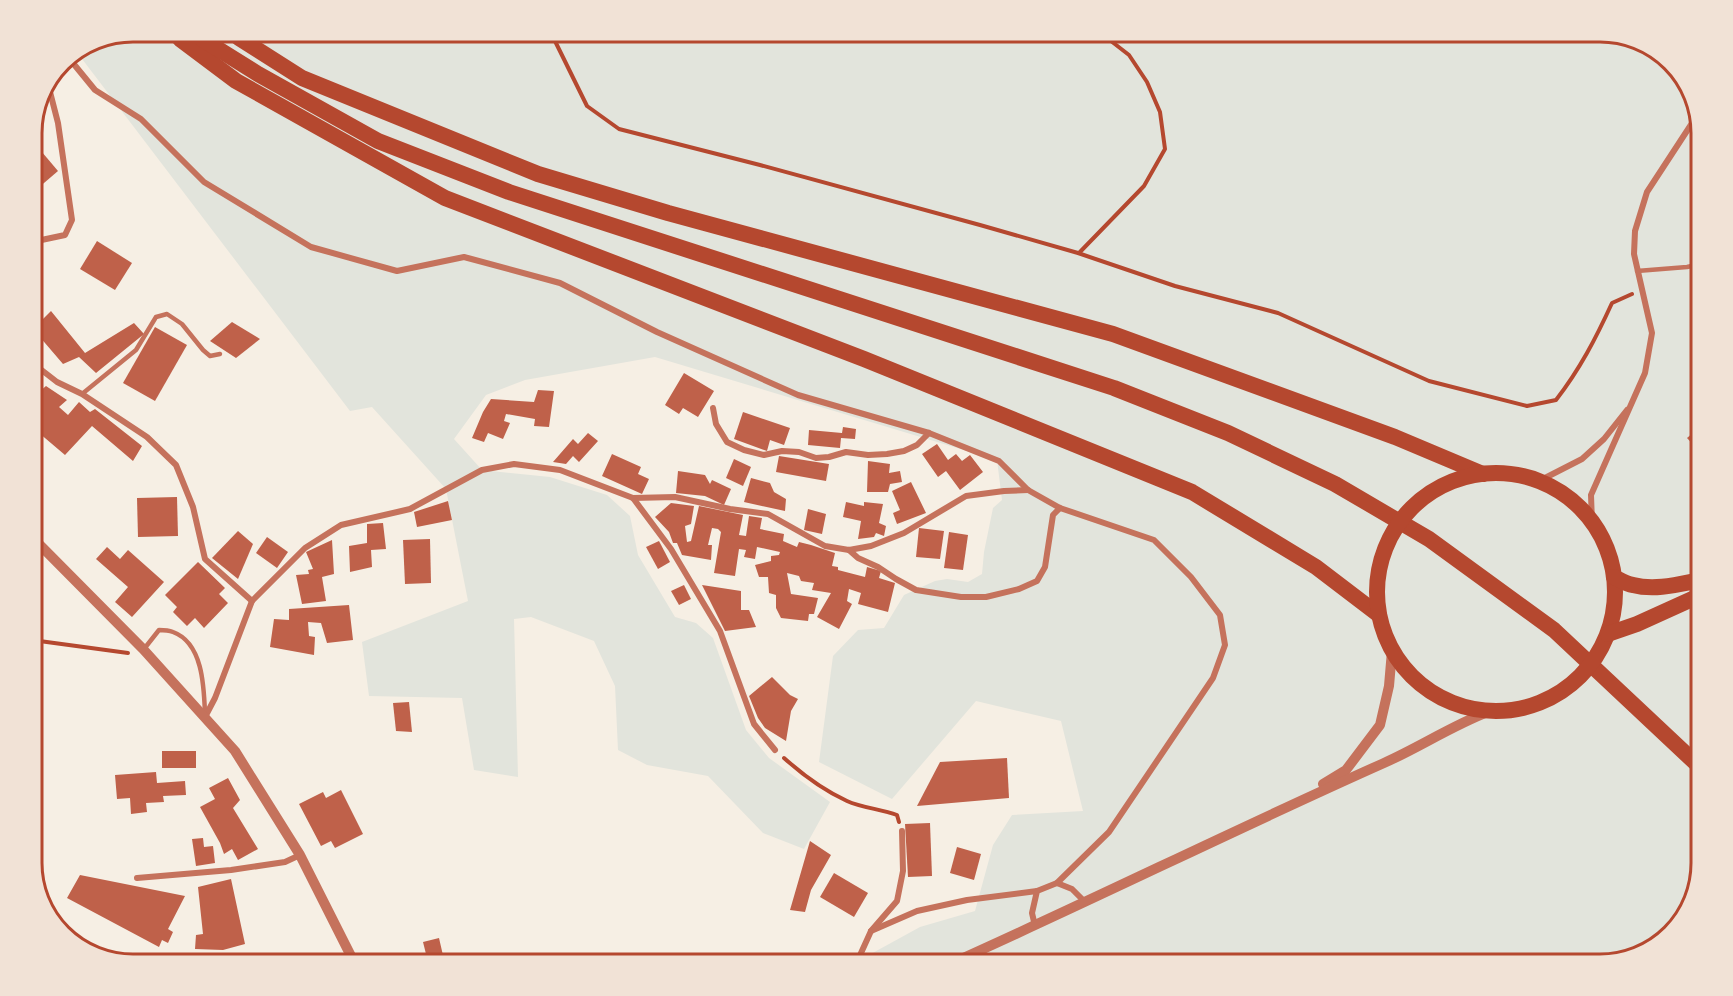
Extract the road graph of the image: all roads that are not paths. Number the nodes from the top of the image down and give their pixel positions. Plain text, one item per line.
1 (184, 42) edge
2 (207, 42) edge
3 (245, 42) edge
4 (74, 65) edge
5 (51, 95) edge
6 (1691, 125) edge
7 (42, 240) edge
8 (1691, 266) edge
9 (1637, 271) junction
10 (220, 354) dead end
11 (42, 370) edge
12 (82, 394) junction
13 (1632, 402) junction
14 (713, 408) dead end
15 (929, 433) junction
16 (1483, 474) junction
17 (1539, 481) junction
18 (1028, 490) junction
19 (633, 498) junction
20 (1060, 508) junction
21 (1592, 522) junction
22 (42, 547) edge
23 (849, 550) junction
24 (1614, 577) junction
25 (1691, 582) edge
26 (1691, 600) edge
27 (252, 601) junction
28 (1379, 615) junction
29 (1608, 634) junction
30 (143, 650) junction
31 (1392, 651) junction
32 (1490, 711) junction
33 (205, 717) junction
34 (775, 750) road end
35 (1691, 759) edge
36 (1296, 802) junction
37 (902, 831) road end
38 (300, 855) junction
39 (137, 878) dead end
40 (1057, 883) junction
41 (1037, 891) junction
42 (1085, 903) junction
43 (1035, 926) junction
44 (871, 931) junction
45 (350, 954) edge
46 (861, 954) edge
47 (980, 954) edge

1 - 28 highway
2 - 35 highway
3 - 16 highway
4 - 15 street
5 - 7 street
6 - 9 street
8 - 9 lane
9 - 13 street
10 - 12 lane
11 - 12 street
12 - 27 street
13 - 17 street
13 - 21 street
14 - 15 street
15 - 18 street
16 - 17 highway
16 - 28 highway
17 - 21 highway
18 - 20 street
18 - 23 street
19 - 23 street
19 - 27 street
19 - 34 street
20 - 23 street
20 - 40 street
21 - 24 highway
22 - 30 street
24 - 25 highway
24 - 29 highway
26 - 29 highway
27 - 33 street
28 - 31 highway
29 - 32 highway
30 - 33 street
30 - 33 lane
31 - 32 highway
31 - 36 street
32 - 36 street
33 - 38 street
36 - 42 street
37 - 44 street
38 - 39 street
38 - 45 street
40 - 41 street
40 - 42 street
41 - 43 street
41 - 44 street
42 - 43 street
43 - 47 street
44 - 46 street

